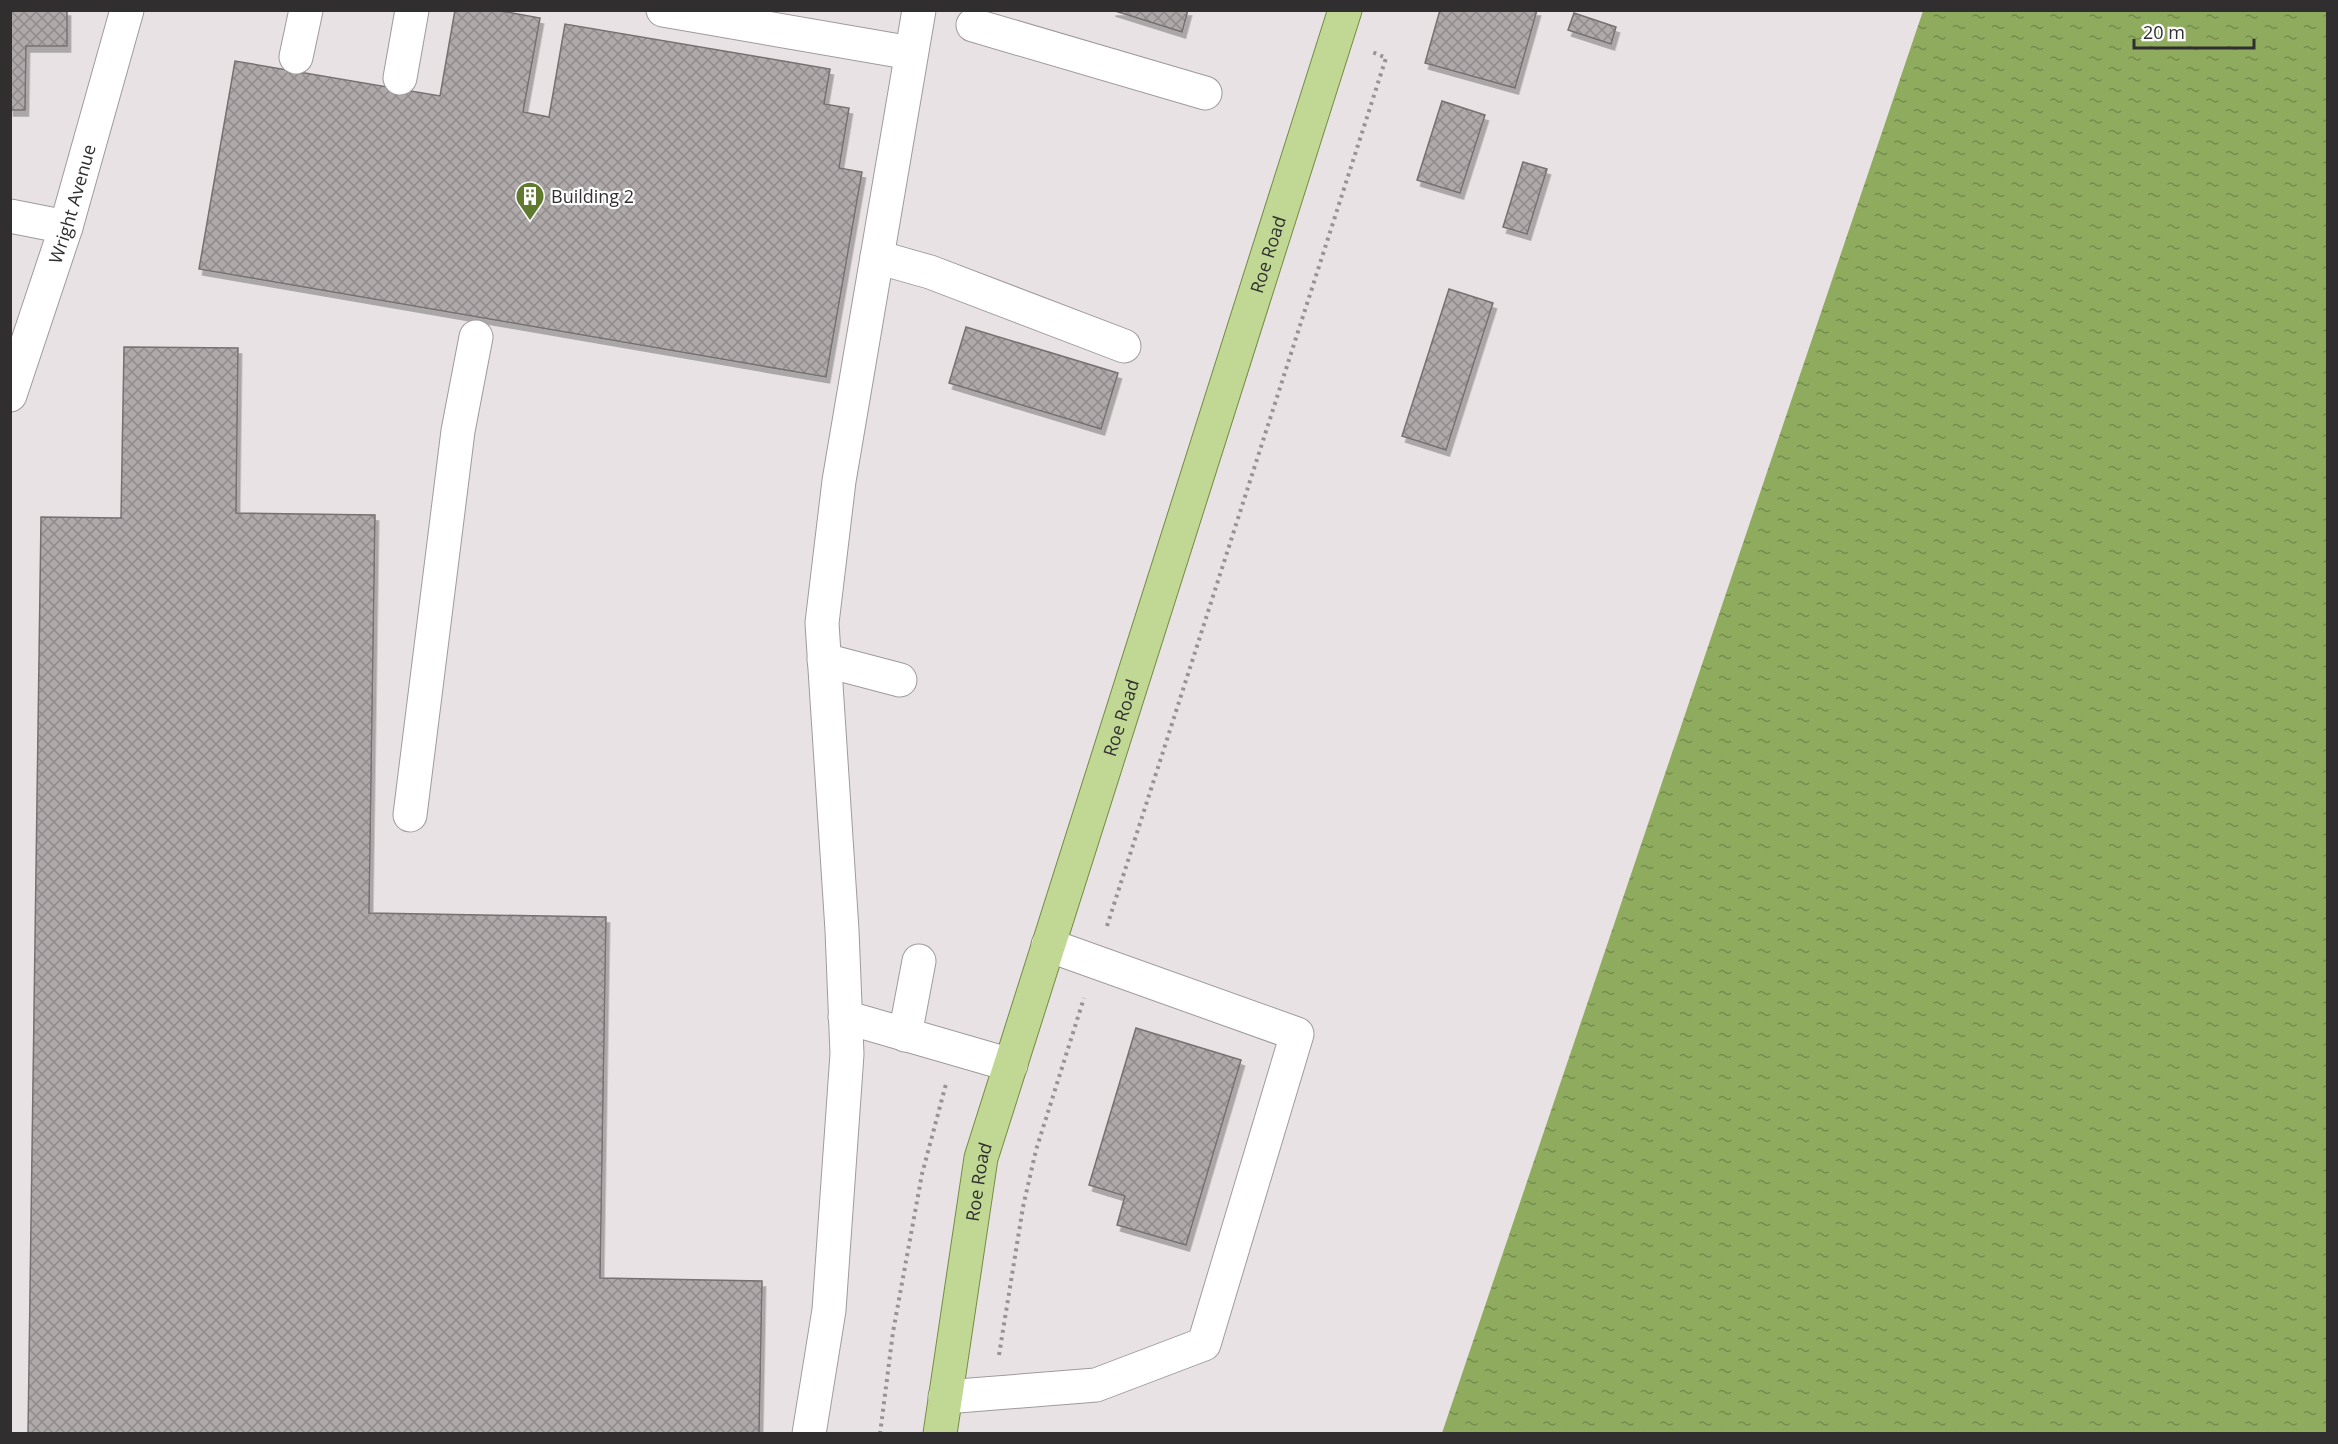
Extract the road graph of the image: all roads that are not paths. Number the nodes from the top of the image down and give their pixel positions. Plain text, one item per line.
1 (127, 10) edge
2 (306, 10) edge
3 (412, 10) edge
4 (663, 10) edge
5 (918, 10) edge
6 (1341, 24) edge
7 (972, 25) dead end
8 (911, 53) junction
9 (297, 57) dead end
10 (400, 78) dead end
11 (1205, 93) dead end
12 (10, 216) edge
13 (66, 227) junction
14 (877, 257) junction
15 (476, 337) dead end
16 (1124, 346) dead end
17 (10, 395) edge
18 (824, 660) junction
19 (900, 680) dead end
20 (410, 815) dead end
21 (1048, 945) junction
22 (919, 961) dead end
23 (845, 1017) junction
24 (905, 1035) junction
25 (1011, 1065) junction
26 (945, 1397) junction
27 (809, 1434) edge
28 (940, 1434) edge

1 - 13 street, Wright Avenue
2 - 9 street
3 - 10 street
4 - 8 street
5 - 8 street
6 - 21 main road, Roe Road
7 - 11 street
8 - 14 street
12 - 13 street
13 - 17 street, Wright Avenue
14 - 16 street
14 - 18 street
15 - 20 street
18 - 19 street
18 - 23 street
21 - 25 main road, Roe Road
21 - 26 street
22 - 24 street
23 - 24 street
23 - 27 street
24 - 25 street
25 - 26 main road, Roe Road
26 - 28 main road, Roe Road

